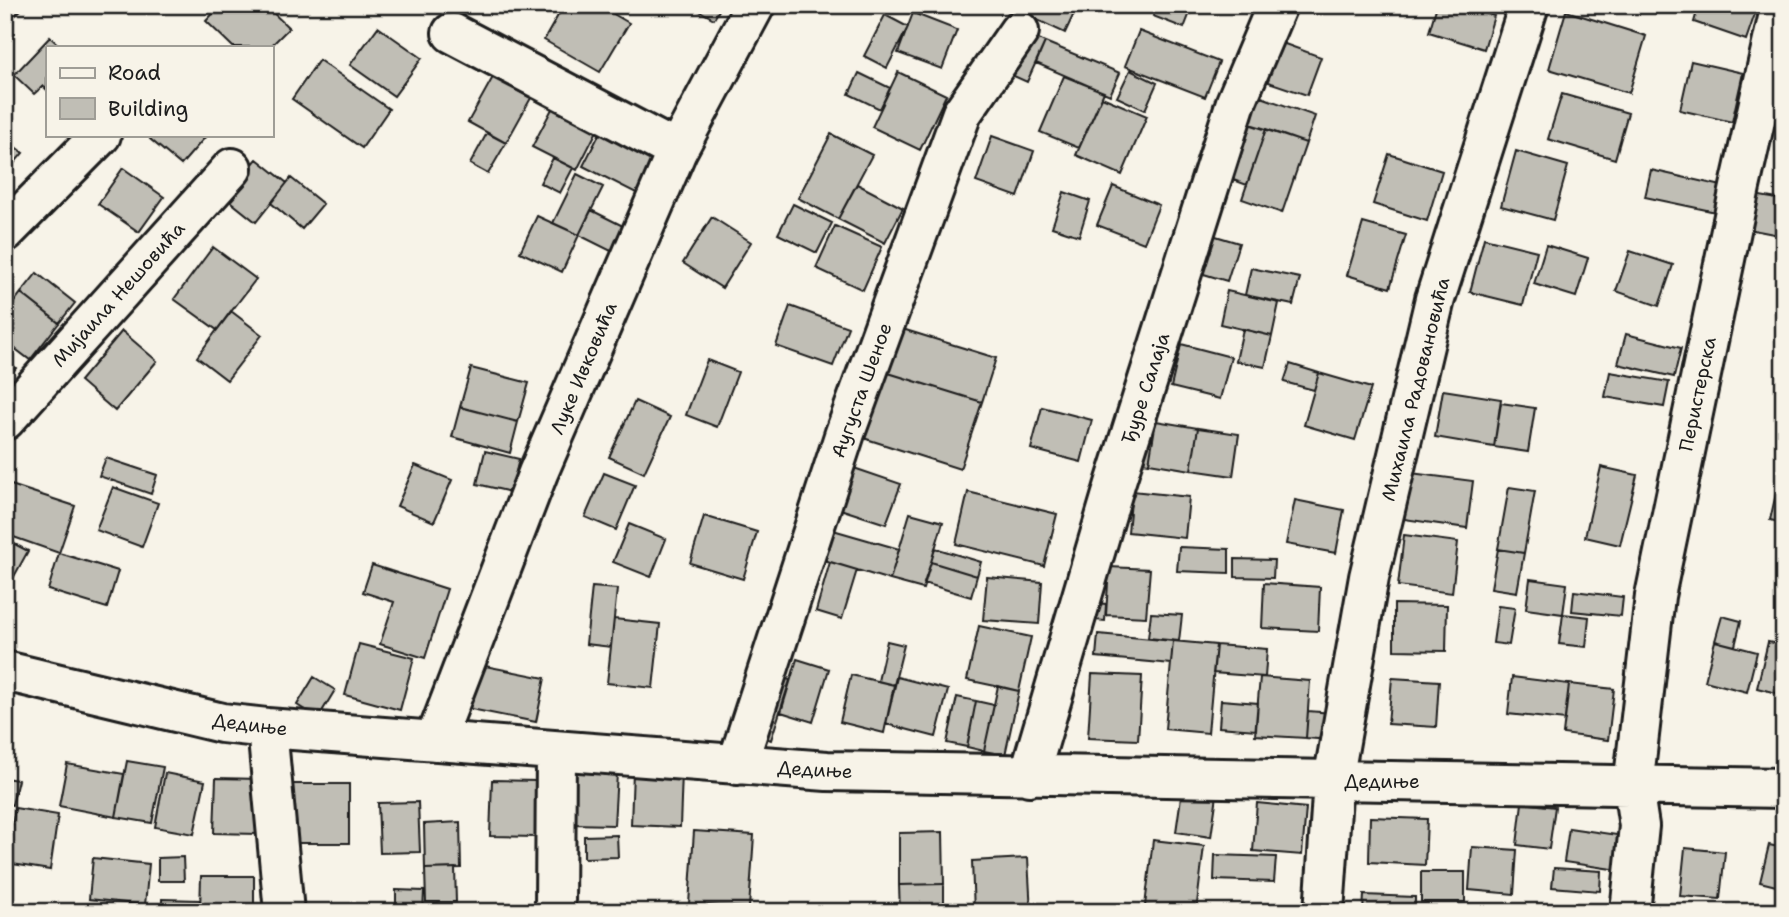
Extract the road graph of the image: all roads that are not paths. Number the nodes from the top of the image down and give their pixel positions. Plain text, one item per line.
1 (755, 5) edge
2 (1277, 5) edge
3 (1529, 5) edge
4 (1781, 5) edge
5 (1019, 32) dead end
6 (452, 33) dead end
7 (100, 136) edge
8 (677, 150) junction
9 (232, 168) dead end
10 (5, 232) edge
11 (5, 420) edge
12 (5, 671) edge
13 (267, 728) junction
14 (435, 741) junction
15 (556, 751) junction
16 (737, 765) junction
17 (1029, 776) junction
18 (1333, 780) junction
19 (1633, 787) junction
20 (1784, 788) edge
21 (284, 912) edge
22 (555, 912) edge
23 (1324, 912) edge
24 (1630, 912) edge

1 - 8 street, Луке Ивковића
2 - 17 street, Ђуре Салаја
3 - 18 street, Михаила Радовановића
4 - 19 street, Перистерска
5 - 16 street, Аугуста Шеное
6 - 8 street
7 - 10 street
8 - 14 street, Луке Ивковића
9 - 11 street, Мијаила Нешовића
12 - 13 street, Дедиње
13 - 14 street, Дедиње
13 - 21 street
14 - 15 street, Дедиње
15 - 16 street, Дедиње
15 - 22 street
16 - 17 street, Дедиње
17 - 18 street, Дедиње
18 - 19 street, Дедиње
18 - 23 street, Михаила Радовановића
19 - 20 street, Дедиње
19 - 24 street

